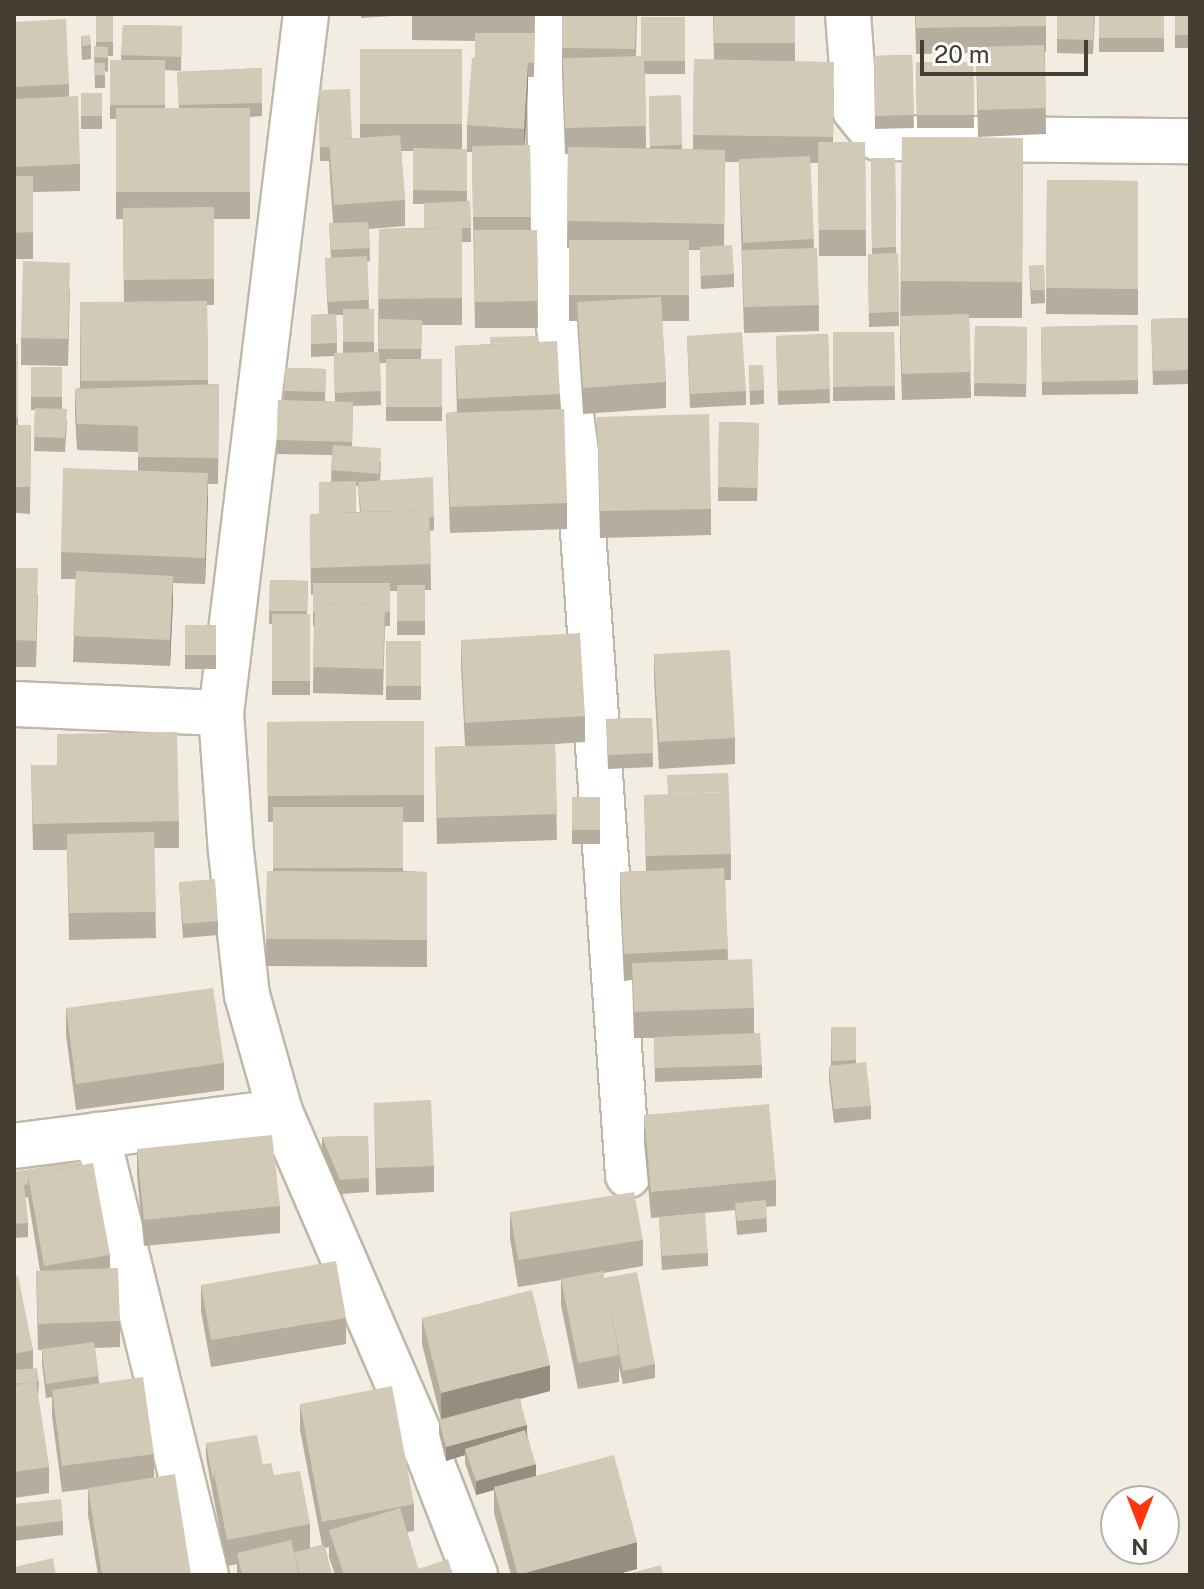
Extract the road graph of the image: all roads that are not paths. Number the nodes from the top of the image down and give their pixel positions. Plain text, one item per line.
1 (306, 14) edge
2 (548, 14) edge
3 (848, 14) edge
4 (1190, 141) edge
5 (14, 704) edge
6 (221, 713) junction
7 (280, 1112) junction
8 (97, 1135) junction
9 (14, 1146) edge
10 (628, 1175) dead end
11 (206, 1575) edge
12 (475, 1575) edge

1 - 6 street
2 - 10 street
3 - 4 street
5 - 6 street
6 - 7 street
7 - 8 street
7 - 12 street
8 - 9 street
8 - 11 street

